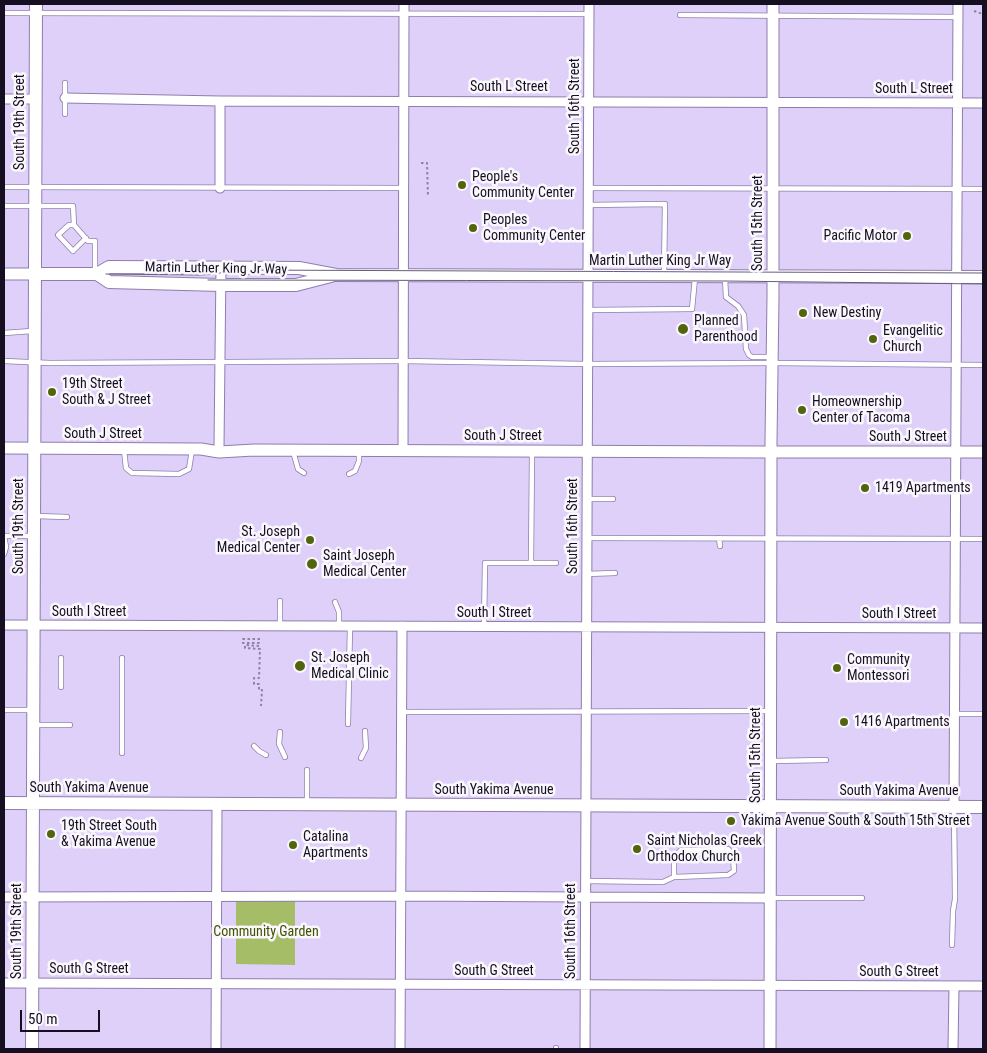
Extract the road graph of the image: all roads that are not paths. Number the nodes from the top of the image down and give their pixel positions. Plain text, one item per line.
1 (589, 4) edge
2 (958, 4) edge
3 (36, 8) edge
4 (404, 8) edge
5 (773, 10) edge
6 (4, 13) edge
7 (589, 14) junction
8 (680, 15) dead end
9 (958, 17) junction
10 (65, 83) dead end
11 (65, 98) junction
12 (4, 99) edge
13 (35, 99) junction
14 (220, 101) junction
15 (404, 101) junction
16 (588, 102) junction
17 (958, 102) junction
18 (773, 103) junction
19 (983, 103) edge
20 (65, 114) dead end
21 (4, 187) edge
22 (35, 187) junction
23 (220, 188) junction
24 (404, 188) junction
25 (588, 188) junction
26 (772, 189) junction
27 (957, 189) junction
28 (983, 190) edge
29 (588, 205) junction
30 (4, 206) edge
31 (35, 207) junction
32 (74, 225) junction
33 (86, 238) junction
34 (221, 267) junction
35 (4, 274) edge
36 (35, 274) junction
37 (96, 274) junction
38 (336, 275) junction
39 (404, 275) junction
40 (588, 276) junction
41 (664, 276) junction
42 (695, 276) junction
43 (725, 276) junction
44 (773, 276) junction
45 (956, 277) junction
46 (983, 277) edge
47 (221, 285) junction
48 (588, 310) junction
49 (35, 330) junction
50 (4, 333) edge
51 (772, 360) junction
52 (4, 361) edge
53 (220, 361) junction
54 (403, 361) junction
55 (34, 362) junction
56 (587, 364) junction
57 (956, 365) junction
58 (983, 365) edge
59 (218, 446) junction
60 (4, 448) edge
61 (34, 449) junction
62 (124, 449) junction
63 (197, 449) junction
64 (242, 450) junction
65 (293, 450) junction
66 (359, 450) junction
67 (403, 450) junction
68 (532, 451) junction
69 (587, 451) junction
70 (770, 452) junction
71 (956, 452) junction
72 (983, 452) edge
73 (304, 473) dead end
74 (349, 474) dead end
75 (613, 498) dead end
76 (587, 499) junction
77 (35, 516) junction
78 (67, 517) dead end
79 (4, 536) edge
80 (35, 536) junction
81 (586, 538) junction
82 (719, 538) junction
83 (772, 538) junction
84 (956, 539) junction
85 (983, 539) edge
86 (720, 546) dead end
87 (4, 554) edge
88 (531, 563) junction
89 (556, 563) dead end
90 (615, 573) dead end
91 (586, 574) junction
92 (280, 601) dead end
93 (335, 602) dead end
94 (4, 625) edge
95 (33, 625) junction
96 (280, 626) junction
97 (339, 626) junction
98 (350, 626) junction
99 (402, 626) junction
100 (484, 626) junction
101 (586, 627) junction
102 (771, 627) junction
103 (955, 628) junction
104 (983, 628) edge
105 (61, 658) dead end
106 (122, 658) dead end
107 (61, 687) dead end
108 (4, 710) edge
109 (33, 710) junction
110 (771, 711) junction
111 (402, 712) junction
112 (586, 712) junction
113 (955, 714) junction
114 (983, 714) edge
115 (348, 724) dead end
116 (33, 725) junction
117 (70, 725) dead end
118 (365, 731) dead end
119 (280, 732) dead end
120 (254, 746) dead end
121 (122, 753) dead end
122 (266, 755) dead end
123 (285, 756) dead end
124 (361, 758) dead end
125 (826, 760) dead end
126 (771, 761) junction
127 (307, 770) dead end
128 (4, 803) edge
129 (33, 803) junction
130 (217, 804) junction
131 (307, 804) junction
132 (402, 805) junction
133 (771, 805) junction
134 (586, 806) junction
135 (954, 806) junction
136 (983, 807) edge
137 (674, 878) junction
138 (585, 881) junction
139 (217, 896) junction
140 (401, 896) junction
141 (4, 897) edge
142 (32, 897) junction
143 (585, 897) junction
144 (771, 898) junction
145 (862, 898) dead end
146 (952, 945) dead end
147 (4, 983) edge
148 (32, 983) junction
149 (217, 984) junction
150 (401, 984) junction
151 (585, 985) junction
152 (770, 986) junction
153 (954, 986) junction
154 (983, 986) edge
155 (32, 1049) edge
156 (216, 1049) edge
157 (400, 1049) edge
158 (585, 1049) edge
159 (770, 1049) edge
160 (953, 1049) edge

1 - 7 street, South 16th Street
2 - 9 street
3 - 4 lane
3 - 6 lane
3 - 13 main road, South 19th Street
4 - 7 lane
4 - 15 street
5 - 8 lane
5 - 9 lane
5 - 18 street, South 15th Street
7 - 16 street, South 16th Street
9 - 17 street
10 - 11 lane
11 - 14 street, South L Street
11 - 20 lane
12 - 13 street
13 - 22 main road, South 19th Street
14 - 15 street, South L Street
14 - 23 street
15 - 16 street, South L Street
15 - 24 street
16 - 18 street, South L Street
16 - 25 street, South 16th Street
17 - 18 street, South L Street
17 - 19 street, South L Street
17 - 27 street
18 - 26 street, South 15th Street
21 - 22 lane
22 - 23 lane
22 - 31 main road, South 19th Street
23 - 24 lane
24 - 39 street
25 - 26 lane
25 - 29 street, South 16th Street
26 - 27 lane
26 - 44 street, South 15th Street
27 - 28 lane
27 - 45 street
29 - 40 street, South 16th Street
29 - 41 lane
30 - 31 lane
31 - 32 lane
31 - 36 main road, South 19th Street
32 - 33 lane
32 - 33 lane
33 - 37 lane
34 - 37 main road, Martin Luther King Jr Way
34 - 38 main road, Martin Luther King Jr Way
34 - 47 street
35 - 36 street, Martin Luther King Jr Way
36 - 37 main road, Martin Luther King Jr Way
36 - 49 main road, South 19th Street
37 - 47 main road, Martin Luther King Jr Way
38 - 39 main road, Martin Luther King Jr Way
38 - 47 main road, Martin Luther King Jr Way
39 - 40 main road, Martin Luther King Jr Way
39 - 54 street
40 - 41 main road, Martin Luther King Jr Way
40 - 48 street, South 16th Street
41 - 42 main road, Martin Luther King Jr Way
42 - 43 main road, Martin Luther King Jr Way
42 - 48 lane
43 - 44 main road, Martin Luther King Jr Way
43 - 51 lane
44 - 45 main road, Martin Luther King Jr Way
44 - 51 street, South 15th Street
45 - 46 main road, Martin Luther King Jr Way
45 - 57 street
47 - 53 street
48 - 56 street, South 16th Street
49 - 50 lane
49 - 55 main road, South 19th Street
51 - 56 lane
51 - 57 lane
51 - 70 street, South 15th Street
52 - 55 lane
53 - 54 lane
53 - 55 lane
53 - 59 street
54 - 56 lane
54 - 67 street
55 - 61 main road, South 19th Street
56 - 69 street, South 16th Street
57 - 58 lane
57 - 71 street
59 - 63 street
59 - 64 street
60 - 61 street, South J Street
61 - 62 street, South J Street
61 - 77 main road, South 19th Street
62 - 63 street, South J Street
62 - 63 lane
63 - 64 street
64 - 65 street, South J Street
65 - 66 street, South J Street
65 - 73 lane
66 - 67 street, South J Street
66 - 74 lane
67 - 68 street, South J Street
68 - 69 street, South J Street
68 - 88 lane
69 - 70 street, South J Street
69 - 76 street, South 16th Street
70 - 71 street, South J Street
70 - 83 street, South 15th Street
71 - 72 street, South J Street
71 - 84 street
75 - 76 lane
76 - 81 street, South 16th Street
77 - 78 lane
77 - 80 main road, South 19th Street
79 - 80 lane
79 - 87 lane
80 - 95 main road, South 19th Street
81 - 82 lane
81 - 91 street, South 16th Street
82 - 83 lane
82 - 86 lane
83 - 84 lane
83 - 102 street, South 15th Street
84 - 85 lane
84 - 103 street
88 - 89 lane
88 - 100 lane
90 - 91 lane
91 - 101 street, South 16th Street
92 - 96 lane
93 - 97 lane
94 - 95 street, South I Street
95 - 96 street, South I Street
95 - 109 main road, South 19th Street
96 - 97 street, South I Street
97 - 98 street, South I Street
98 - 99 street, South I Street
98 - 115 lane
99 - 100 street, South I Street
99 - 111 street
100 - 101 street, South I Street
101 - 102 street, South I Street
101 - 112 street, South 16th Street
102 - 103 street, South I Street
102 - 110 street, South 15th Street
103 - 104 street, South I Street
103 - 113 street
105 - 107 lane
106 - 121 lane
108 - 109 lane
109 - 116 main road, South 19th Street
110 - 112 lane
110 - 126 street, South 15th Street
111 - 112 lane
111 - 132 street
112 - 134 street, South 16th Street
113 - 114 lane
113 - 135 street
116 - 117 lane
116 - 129 main road, South 19th Street
118 - 124 lane
119 - 123 lane
120 - 122 lane
125 - 126 lane
126 - 133 street, South 15th Street
127 - 131 lane
128 - 129 main road, South Yakima Avenue
129 - 130 main road, South Yakima Avenue
129 - 142 main road, South 19th Street
130 - 131 main road, South Yakima Avenue
130 - 139 street
131 - 132 main road, South Yakima Avenue
132 - 134 main road, South Yakima Avenue
132 - 140 street
133 - 134 main road, South Yakima Avenue
133 - 135 main road, South Yakima Avenue
133 - 144 street, South 15th Street
134 - 138 street, South 16th Street
135 - 136 main road, South Yakima Avenue
135 - 146 lane
137 - 137 lane
137 - 138 lane
138 - 143 street, South 16th Street
139 - 140 street
139 - 142 street
139 - 149 street
140 - 143 street
140 - 150 street
141 - 142 street
142 - 148 main road, South 19th Street
143 - 144 street
143 - 151 street, South 16th Street
144 - 145 lane
144 - 152 street, South 15th Street
147 - 148 street, South G Street
148 - 149 street, South G Street
148 - 155 main road, South 19th Street
149 - 150 street, South G Street
149 - 156 street
150 - 151 street, South G Street
150 - 157 street
151 - 152 street, South G Street
151 - 158 street, South 16th Street
152 - 153 street, South G Street
152 - 159 street, South 15th Street
153 - 154 street, South G Street
153 - 160 street

